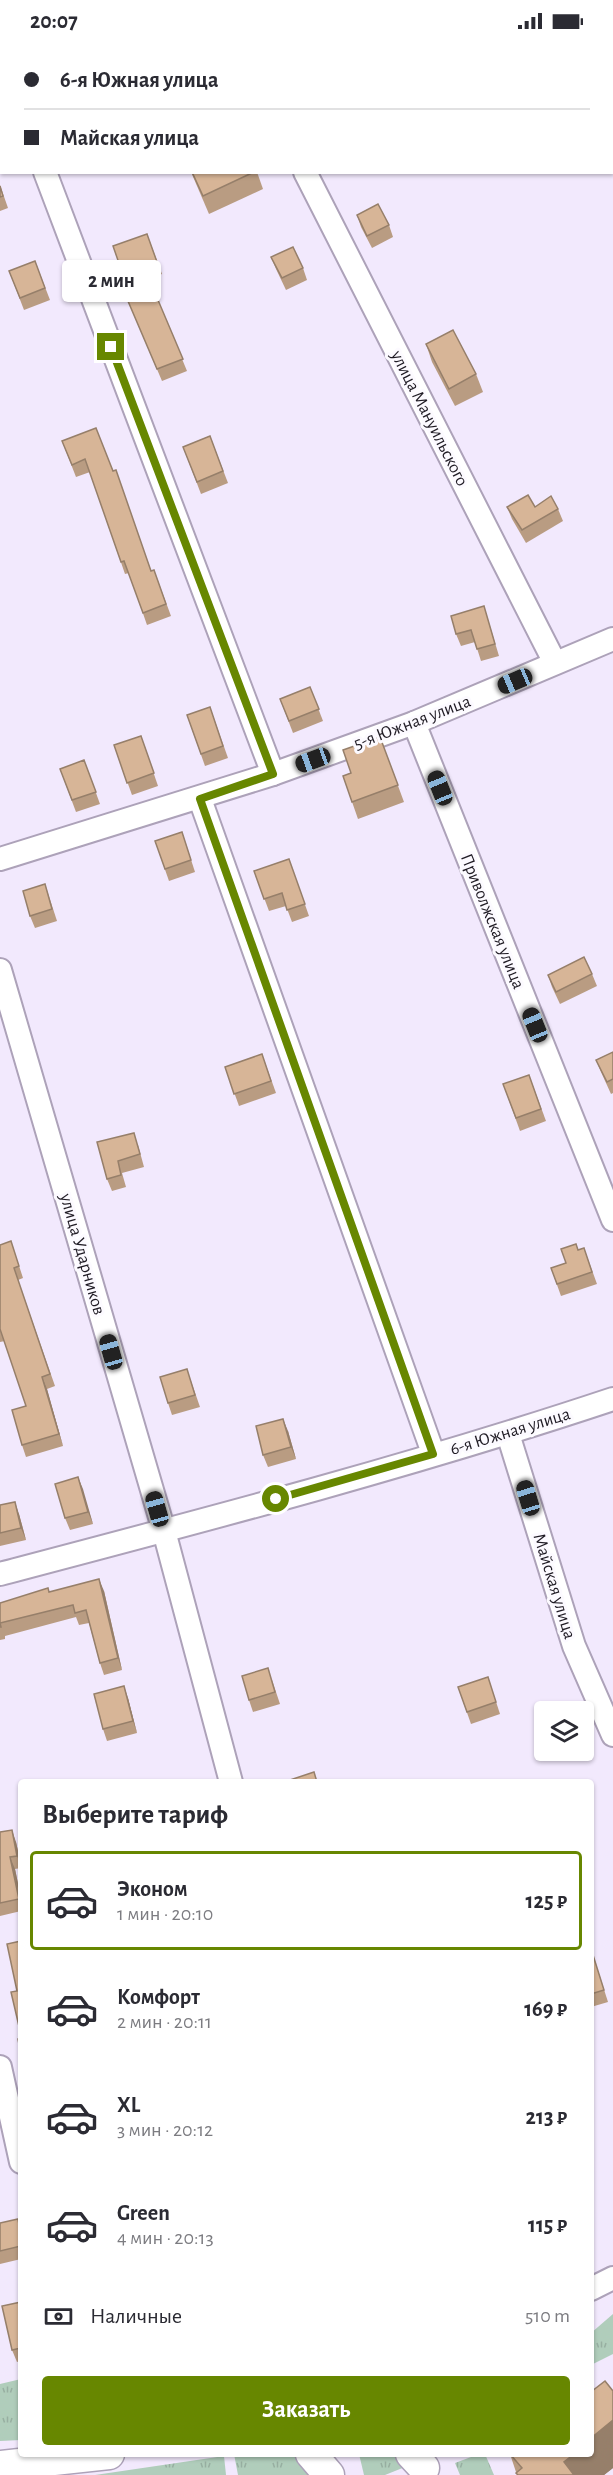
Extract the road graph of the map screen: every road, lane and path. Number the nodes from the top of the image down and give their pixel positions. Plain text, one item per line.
1 (46, 174) edge
2 (306, 174) edge
3 (613, 639) edge
4 (555, 663) junction
5 (414, 723) junction
6 (273, 774) junction
7 (200, 799) junction
8 (0, 859) edge
9 (0, 970) edge
10 (613, 1220) edge
11 (613, 1399) edge
12 (508, 1434) junction
13 (433, 1454) junction
14 (164, 1531) junction
15 (0, 1574) edge
16 (613, 1735) edge
17 (230, 1779) edge
18 (0, 2067) edge
19 (18, 2148) edge
20 (613, 2278) edge
21 (594, 2288) edge
22 (613, 2295) edge
23 (594, 2304) edge
24 (18, 2450) edge
25 (0, 2451) edge
26 (82, 2457) edge
27 (314, 2457) edge
28 (342, 2457) edge
29 (0, 2466) edge
30 (329, 2475) edge
31 (340, 2475) edge

1 - 6 street
2 - 4 street, улица Мануильского
3 - 4 street, 5-я Южная улица
4 - 5 street, 5-я Южная улица
5 - 6 street, 5-я Южная улица
5 - 10 street, Приволжская улица
6 - 7 street, 5-я Южная улица
7 - 8 street, 5-я Южная улица
7 - 13 street
9 - 14 street, улица Ударников
11 - 12 street, 6-я Южная улица
12 - 13 street, 6-я Южная улица
12 - 16 street, Майская улица
13 - 14 street, 6-я Южная улица
14 - 15 street, 6-я Южная улица
14 - 17 street, улица Ударников
18 - 19 street
20 - 21 street
22 - 23 street
24 - 25 main road
26 - 29 main road
27 - 30 main road
28 - 31 main road

